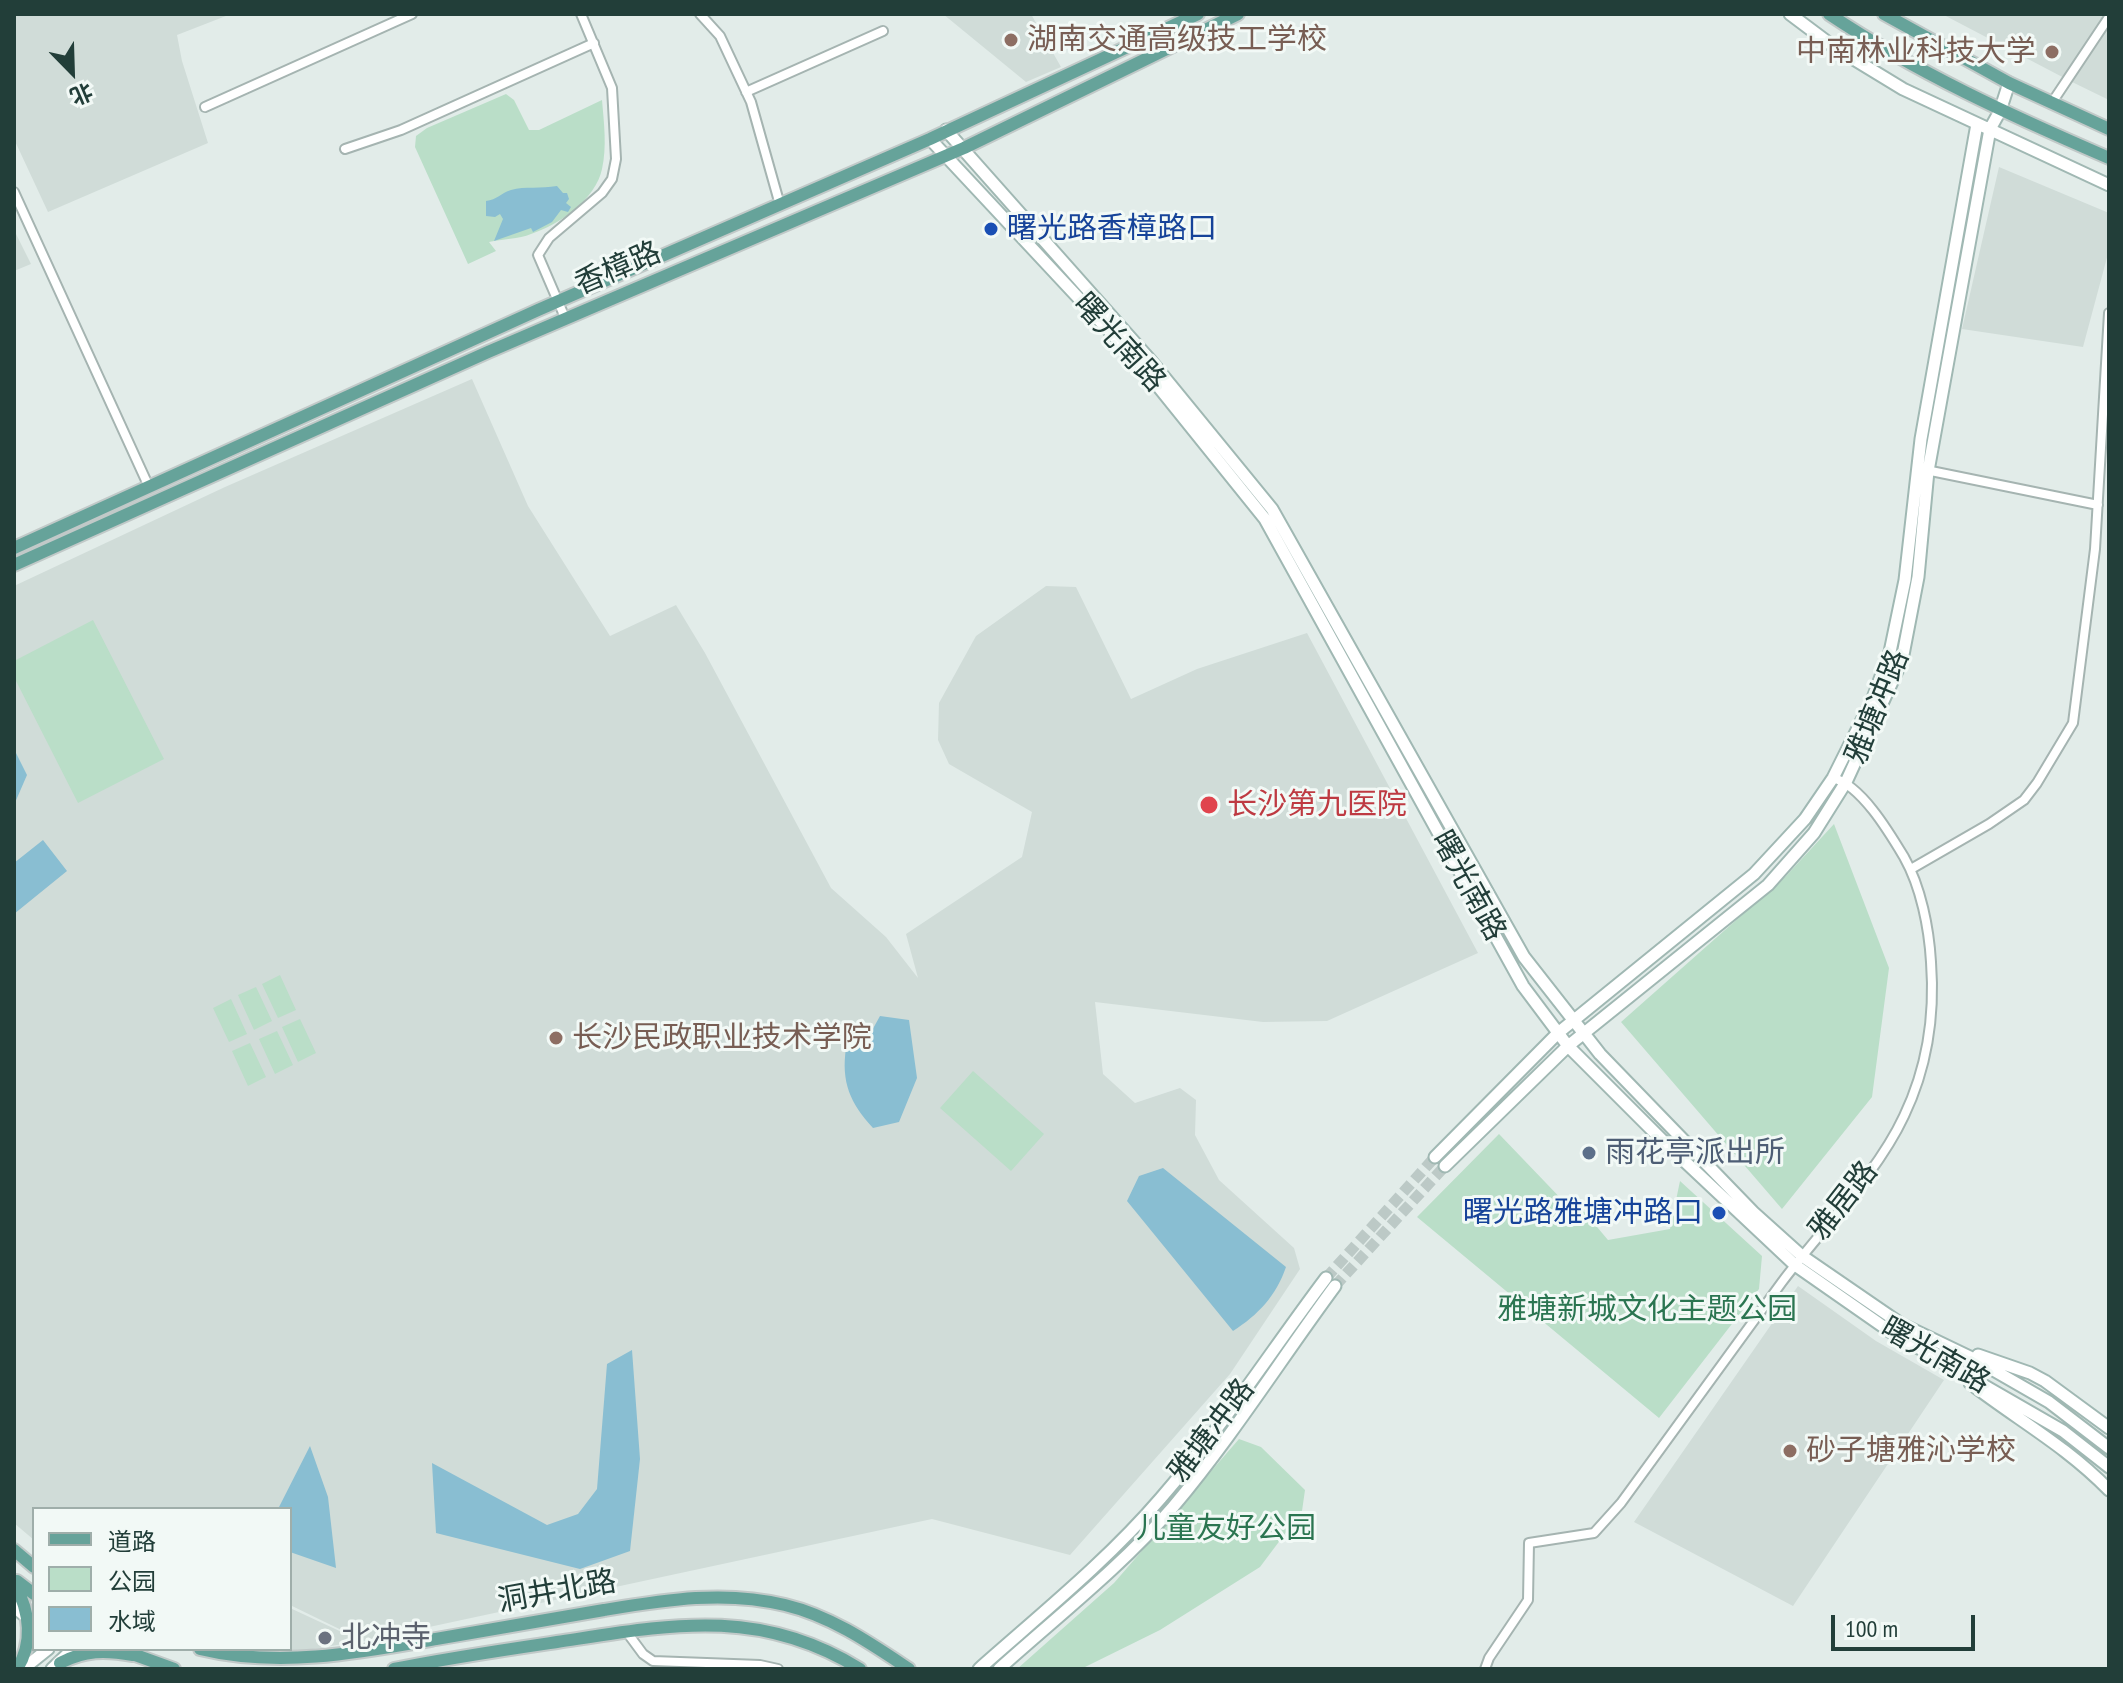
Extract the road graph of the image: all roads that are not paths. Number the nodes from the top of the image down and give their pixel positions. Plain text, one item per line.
1 (412, 14) edge
2 (581, 14) edge
3 (1198, 14) edge
4 (1238, 14) edge
5 (1790, 14) edge
6 (1829, 14) edge
7 (1884, 14) edge
8 (703, 15) edge
9 (2109, 17) edge
10 (883, 31) dead end
11 (594, 43) junction
12 (2009, 83) junction
13 (746, 92) junction
14 (2051, 104) junction
15 (205, 107) dead end
16 (2000, 111) junction
17 (1977, 124) junction
18 (1990, 129) junction
19 (2109, 129) edge
20 (946, 130) junction
21 (930, 139) junction
22 (964, 148) junction
23 (345, 149) dead end
24 (944, 156) junction
25 (2109, 158) edge
26 (2109, 185) edge
27 (14, 192) edge
28 (780, 205) junction
29 (557, 302) junction
30 (2109, 313) edge
31 (566, 320) junction
32 (1922, 470) junction
33 (149, 487) junction
34 (2098, 505) junction
35 (14, 548) edge
36 (14, 565) edge
37 (1833, 778) junction
38 (1846, 782) junction
39 (1911, 869) junction
40 (1573, 1020) junction
41 (1558, 1033) junction
42 (1583, 1034) junction
43 (1568, 1046) junction
44 (1435, 1157) tunnel mouth
45 (1445, 1166) tunnel mouth
46 (1798, 1260) junction
47 (1947, 1345) junction
48 (1938, 1358) junction
49 (2109, 1428) edge
50 (2109, 1448) edge
51 (2109, 1467) edge
52 (2109, 1490) edge
53 (14, 1550) edge
54 (30, 1564) edge
55 (14, 1580) edge
56 (32, 1593) edge
57 (14, 1607) edge
58 (31, 1620) edge
59 (626, 1631) junction
60 (45, 1651) edge
61 (78, 1651) edge
62 (106, 1651) edge
63 (124, 1651) edge
64 (216, 1651) edge
65 (133, 1655) junction
66 (424, 1663) junction
67 (56, 1666) edge
68 (979, 1668) edge
69 (20, 1669) edge
70 (174, 1669) edge
71 (394, 1669) edge
72 (411, 1669) edge
73 (751, 1669) edge
74 (762, 1669) edge
75 (778, 1669) edge
76 (860, 1669) edge
77 (909, 1669) edge
78 (999, 1669) edge
79 (1485, 1669) edge

1 - 15 street
2 - 11 street
3 - 20 main road, 香樟路
4 - 22 main road, 香樟路
5 - 17 street
6 - 16 main road
7 - 12 main road
8 - 13 street
9 - 14 street
10 - 13 street
11 - 23 street
11 - 29 street
12 - 14 main road
12 - 16 street, 雅塘冲路
13 - 28 street
14 - 19 main road
16 - 18 street, 雅塘冲路
16 - 25 main road
17 - 18 street
17 - 32 street, 雅塘冲路
18 - 26 street
18 - 32 street, 雅塘冲路
20 - 21 main road, 香樟路
20 - 22 street, 曙光南路
21 - 24 street, 曙光南路
21 - 28 main road, 香樟路
22 - 24 main road, 香樟路
22 - 40 street, 曙光南路
24 - 31 main road, 香樟路
24 - 41 street, 曙光南路
27 - 33 street
28 - 29 main road, 香樟路
29 - 31 street
29 - 33 main road, 香樟路
30 - 34 street
31 - 36 main road, 香樟路
32 - 34 street
32 - 37 street, 雅塘冲路
32 - 38 street, 雅塘冲路
33 - 35 main road, 香樟路
34 - 39 street
37 - 38 street
37 - 40 street, 雅塘冲路
38 - 39 street, 雅居路
38 - 42 street, 雅塘冲路
39 - 46 street, 雅居路
40 - 41 street, 雅塘冲路
40 - 42 street, 曙光南路
41 - 43 street, 曙光南路
41 - 44 street, 雅塘冲路
42 - 43 street, 雅塘冲路
42 - 46 street, 曙光南路
43 - 45 street, 雅塘冲路
43 - 46 street, 曙光南路
46 - 47 street, 曙光南路
46 - 48 street, 曙光南路
46 - 79 street, 雅居路
47 - 49 street
47 - 50 street, 曙光南路
48 - 51 street, 曙光南路
48 - 52 street
53 - 54 main road
55 - 56 main road
55 - 58 main road
57 - 58 street
58 - 69 main road
59 - 66 main road, 洞井北路
59 - 75 street
59 - 76 main road, 洞井北路
60 - 69 street
61 - 67 main road
62 - 65 main road
63 - 65 main road
64 - 77 main road, 洞井北路
65 - 70 main road
66 - 71 main road, 洞井北路
66 - 72 street
68 - 78 street, 雅塘冲路
73 - 74 street

